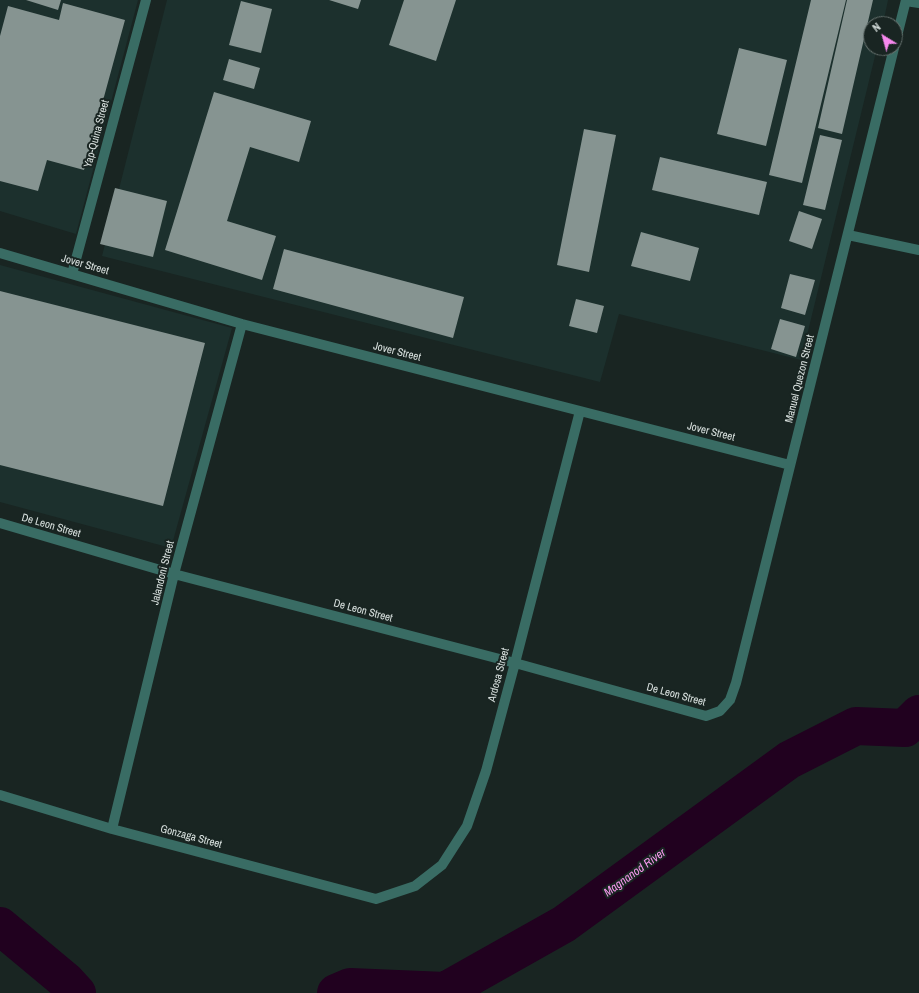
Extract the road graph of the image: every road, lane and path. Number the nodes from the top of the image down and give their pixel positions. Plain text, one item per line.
1 (146, 0) edge
2 (906, 0) edge
3 (919, 3) edge
4 (902, 16) edge
5 (892, 56) edge
6 (848, 235) junction
7 (919, 250) edge
8 (0, 253) edge
9 (72, 274) junction
10 (242, 324) junction
11 (580, 411) junction
12 (790, 465) junction
13 (0, 523) edge
14 (174, 574) junction
15 (515, 663) junction
16 (720, 711) joint
17 (0, 795) edge
18 (112, 829) junction
19 (376, 900) joint

1 - 9 street, Yap-Quina Street
2 - 3 street
2 - 4 street
5 - 6 street, Manuel Quezon Street
6 - 7 street
6 - 12 street, Manuel Quezon Street
8 - 9 street, Jover Street
9 - 10 street, Jover Street
10 - 11 street, Jover Street
10 - 14 street, Jalandoni Street
11 - 12 street, Jover Street
11 - 15 street, Ardosa Street
12 - 16 street, Manuel Quezon Street
13 - 14 street, De Leon Street
14 - 15 street, De Leon Street
14 - 18 street, Jalandoni Street
15 - 16 street, De Leon Street
15 - 19 street, Ardosa Street
17 - 18 street, Gonzaga Street
18 - 19 street, Gonzaga Street

